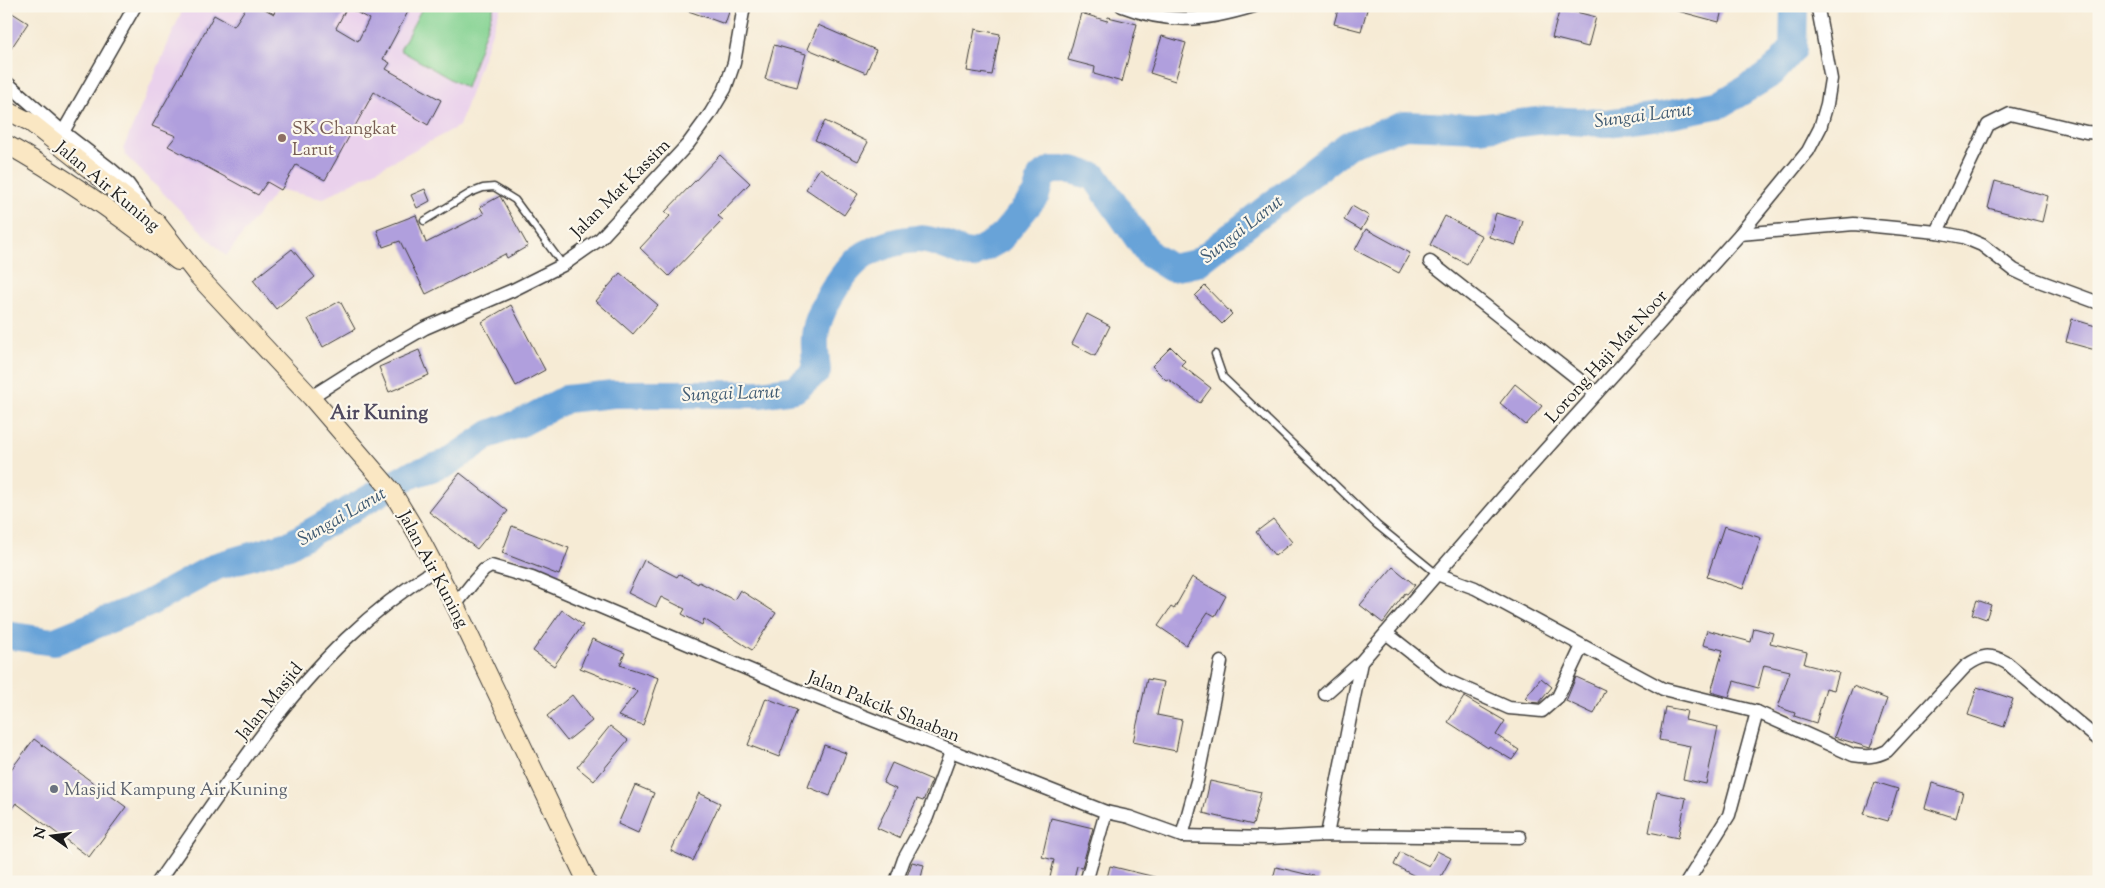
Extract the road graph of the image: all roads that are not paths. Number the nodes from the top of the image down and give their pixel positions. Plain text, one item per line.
1 (135, 6) edge
2 (744, 6) edge
3 (1122, 6) edge
4 (1254, 6) edge
5 (1814, 6) edge
6 (6, 82) edge
7 (6, 110) edge
8 (63, 132) junction
9 (2099, 133) edge
10 (6, 144) edge
11 (6, 158) edge
12 (62, 178) junction
13 (156, 222) junction
14 (424, 222) dead end
15 (1937, 232) junction
16 (1740, 234) junction
17 (1430, 262) dead end
18 (562, 266) junction
19 (198, 276) junction
20 (2099, 303) edge
21 (1215, 354) dead end
22 (1596, 393) junction
23 (311, 397) junction
24 (436, 569) junction
25 (1437, 574) junction
26 (455, 606) junction
27 (1386, 633) junction
28 (1582, 646) junction
29 (1221, 662) dead end
30 (1361, 662) junction
31 (1325, 694) dead end
32 (1757, 712) junction
33 (2099, 740) edge
34 (951, 752) junction
35 (1106, 812) junction
36 (1327, 835) junction
37 (1182, 836) junction
38 (1520, 837) dead end
39 (158, 881) edge
40 (587, 882) edge
41 (896, 882) edge
42 (1086, 882) edge
43 (1687, 882) edge

1 - 8 street
2 - 18 street, Jalan Mat Kassim
3 - 4 street
5 - 16 street, Lorong Haji Mat Noor
6 - 8 street
7 - 13 main road, Jalan Air Kuning
8 - 13 street
9 - 15 street
10 - 12 main road, Jalan Air Kuning
11 - 12 main road
12 - 19 main road, Jalan Air Kuning
13 - 19 main road, Jalan Air Kuning
14 - 18 lane
15 - 16 street
15 - 20 street
16 - 22 street, Lorong Haji Mat Noor
17 - 22 street
18 - 23 street, Jalan Mat Kassim
19 - 23 main road, Jalan Air Kuning
21 - 25 lane
22 - 25 street, Lorong Haji Mat Noor
23 - 24 main road, Jalan Air Kuning
24 - 26 main road, Jalan Air Kuning
24 - 39 street, Jalan Masjid
25 - 27 street, Lorong Haji Mat Noor
25 - 28 street
26 - 34 street, Jalan Pakcik Shaaban
26 - 40 main road, Jalan Air Kuning
27 - 28 street
27 - 30 street, Lorong Haji Mat Noor
28 - 32 street
29 - 37 street
30 - 31 street, Lorong Haji Mat Noor
30 - 36 street
32 - 33 street
32 - 43 street
34 - 35 street, Jalan Pakcik Shaaban
34 - 41 street
35 - 37 street, Jalan Pakcik Shaaban
35 - 42 street
36 - 37 street, Jalan Pakcik Shaaban
36 - 38 street, Jalan Pakcik Shaaban

